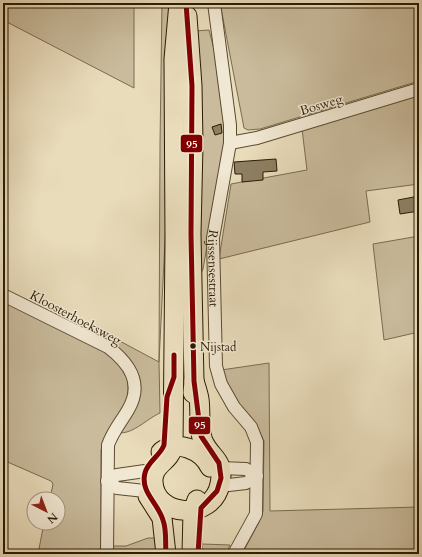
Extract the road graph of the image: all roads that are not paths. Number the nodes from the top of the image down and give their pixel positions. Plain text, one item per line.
1 (179, 3) edge
2 (186, 3) edge
3 (214, 3) edge
4 (419, 89) edge
5 (230, 143) junction
6 (3, 295) edge
7 (199, 443) junction
8 (168, 448) junction
9 (145, 471) junction
10 (217, 473) junction
11 (258, 476) junction
12 (107, 481) junction
13 (151, 491) junction
14 (164, 508) junction
15 (197, 509) junction
16 (107, 554) edge
17 (166, 554) edge
18 (173, 554) edge
19 (192, 554) edge
20 (198, 554) edge
21 (234, 554) edge

1 - 8 main road
2 - 7 main road, Rijssensestraat
3 - 5 street, Rijssensestraat
4 - 5 street, Bosweg
5 - 11 street, Rijssensestraat
6 - 12 street, Kloosterhoeksweg
7 - 8 main road
7 - 10 main road
8 - 9 main road
8 - 13 main road
9 - 12 street
9 - 13 main road
10 - 11 street
10 - 11 street
10 - 15 main road
11 - 21 street, Rijssensestraat
12 - 13 street
12 - 16 street, Kloosterhoeksweg
13 - 14 main road
14 - 15 main road
14 - 17 main road
14 - 18 main road
15 - 19 main road
15 - 20 main road

